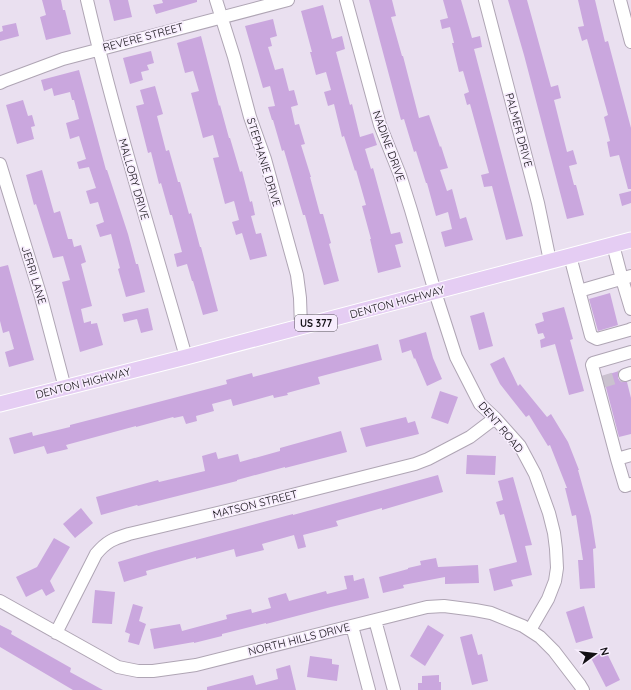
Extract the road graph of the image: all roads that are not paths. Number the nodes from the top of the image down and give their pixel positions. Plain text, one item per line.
1 (87, 0) edge
2 (216, 0) edge
3 (288, 0) edge
4 (346, 0) edge
5 (485, 0) edge
6 (620, 0) edge
7 (221, 17) junction
8 (631, 42) edge
9 (98, 49) junction
10 (0, 83) edge
11 (0, 164) edge
12 (631, 240) edge
13 (613, 245) junction
14 (570, 256) junction
15 (550, 261) junction
16 (626, 278) edge
17 (579, 291) junction
18 (435, 292) junction
19 (631, 309) edge
20 (301, 327) junction
21 (631, 329) edge
22 (631, 352) edge
23 (186, 357) junction
24 (65, 388) junction
25 (0, 404) edge
26 (495, 418) junction
27 (631, 455) edge
28 (617, 459) junction
29 (631, 484) edge
30 (0, 601) edge
31 (375, 620) junction
32 (352, 626) junction
33 (530, 630) junction
34 (56, 633) junction
35 (369, 690) edge
36 (394, 690) edge
37 (583, 690) edge

1 - 9 street, MALLORY DRIVE
2 - 7 street, STEPHANIE DRIVE
3 - 7 street, REVERE STREET
4 - 18 street, NADINE DRIVE
5 - 15 street, PALMER DRIVE
6 - 8 street
7 - 9 street, REVERE STREET
7 - 20 street, STEPHANIE DRIVE
9 - 10 street, REVERE STREET
9 - 23 street, MALLORY DRIVE
11 - 24 street, JERRI LANE
12 - 13 main road, DENTON HIGHWAY / US 377
13 - 14 main road, DENTON HIGHWAY / US 377
13 - 16 street
14 - 15 main road, DENTON HIGHWAY / US 377
14 - 17 street
15 - 18 main road, DENTON HIGHWAY / US 377
16 - 17 street
16 - 19 street
17 - 21 street
18 - 20 main road, DENTON HIGHWAY / US 377
18 - 26 street, DENT ROAD
20 - 23 main road, DENTON HIGHWAY / US 377
22 - 28 street
23 - 24 main road, DENTON HIGHWAY / US 377
24 - 25 main road, DENTON HIGHWAY / US 377
26 - 33 street, DENT ROAD
26 - 34 street, MATSON STREET
27 - 28 street
28 - 29 street
30 - 34 street, NORTH HILLS DRIVE
31 - 32 street, NORTH HILLS DRIVE
31 - 33 street, NORTH HILLS DRIVE
31 - 36 street
32 - 34 street, NORTH HILLS DRIVE
32 - 35 street
33 - 37 street, NORTH HILLS DRIVE

